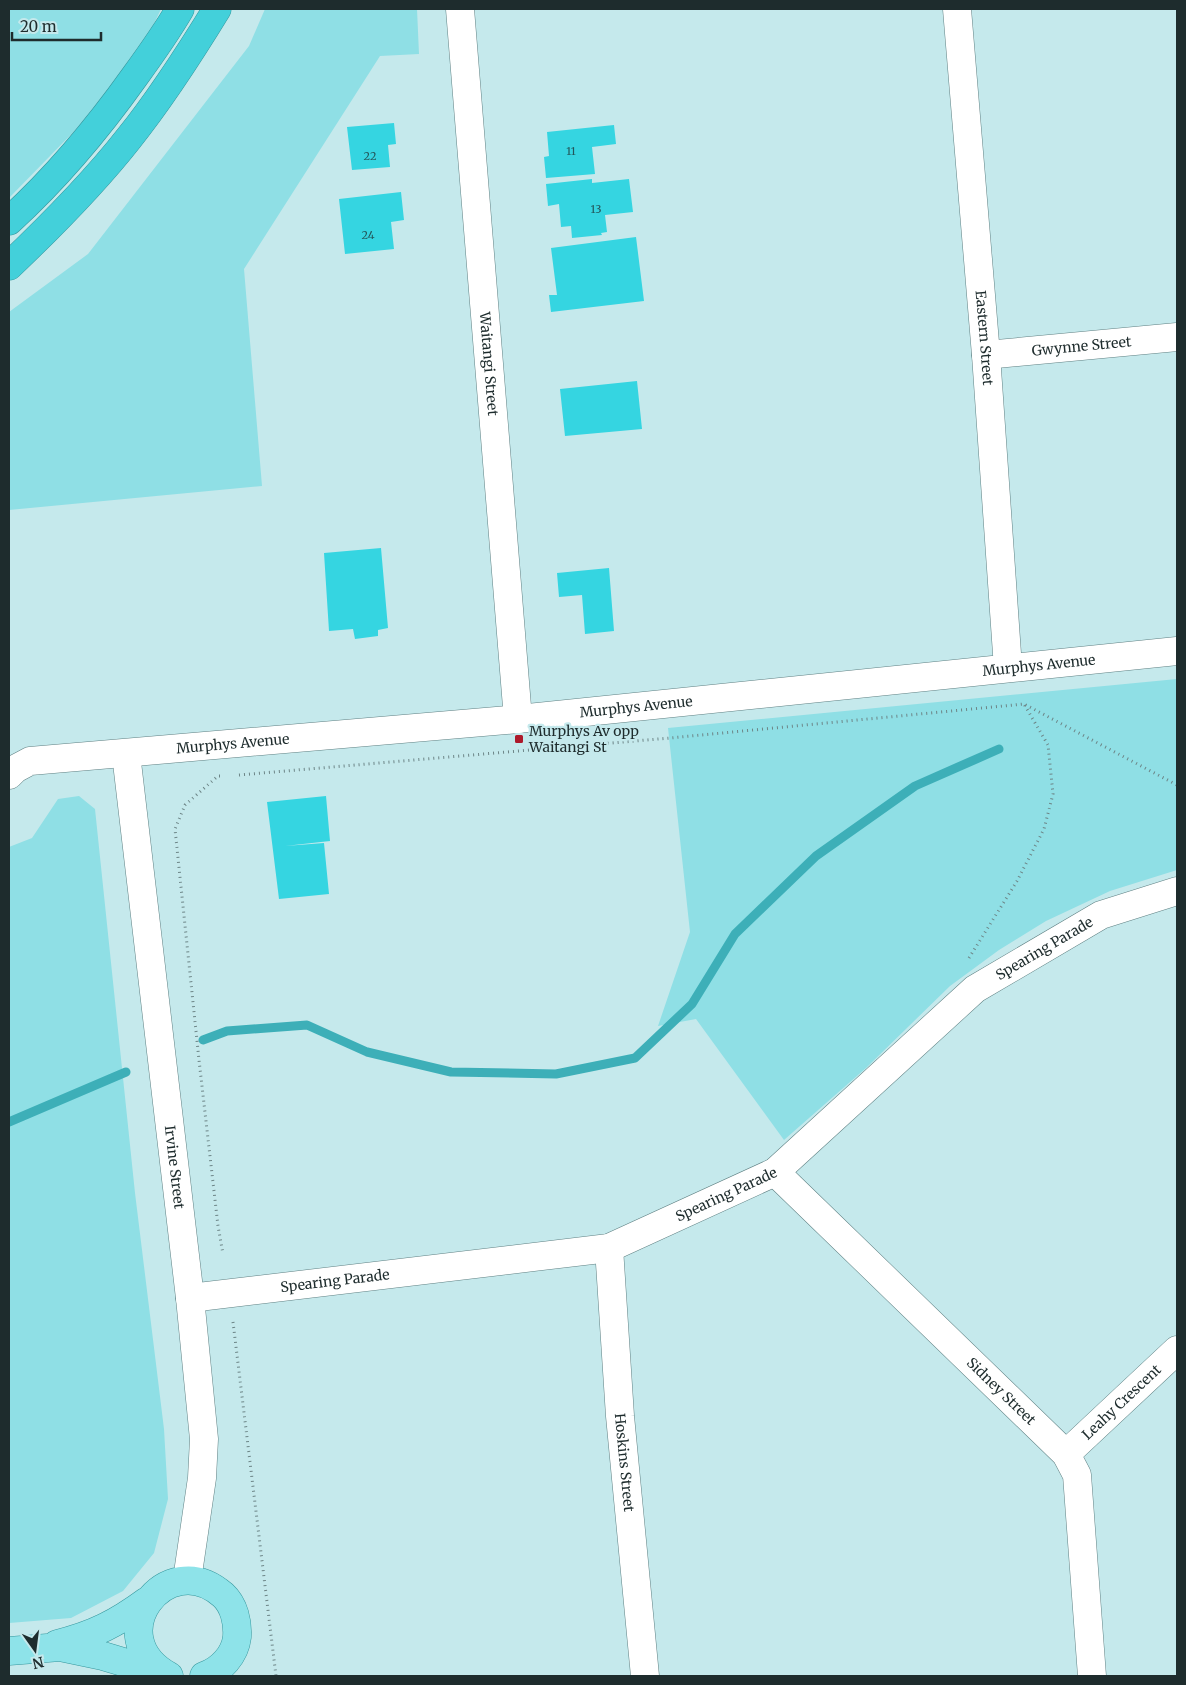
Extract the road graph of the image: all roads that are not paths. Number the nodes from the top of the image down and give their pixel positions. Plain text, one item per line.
1 (180, 9) edge
2 (217, 9) edge
3 (460, 9) edge
4 (957, 9) edge
5 (9, 221) edge
6 (9, 266) edge
7 (1177, 337) edge
8 (986, 355) junction
9 (1177, 651) edge
10 (1008, 668) junction
11 (518, 719) junction
12 (126, 754) junction
13 (9, 775) edge
14 (1177, 891) edge
15 (776, 1172) junction
16 (609, 1248) junction
17 (190, 1298) junction
18 (1177, 1350) edge
19 (1066, 1454) junction
20 (186, 1580) junction
21 (147, 1602) junction
22 (43, 1647) junction
23 (9, 1651) edge
24 (209, 1675) edge
25 (169, 1676) edge
26 (645, 1676) edge
27 (1092, 1676) edge

1 - 5 highway
2 - 6 highway
3 - 11 street, Waitangi Street
4 - 8 street, Eastern Street
7 - 8 street, Gwynne Street
8 - 10 street, Eastern Street
9 - 10 street, Murphys Avenue
10 - 11 street, Murphys Avenue
11 - 12 street, Murphys Avenue
12 - 13 street, Murphys Avenue
12 - 17 street, Irvine Street
14 - 15 street, Spearing Parade
15 - 16 street, Spearing Parade
15 - 19 street, Sidney Street
16 - 17 street, Spearing Parade
16 - 26 street, Hoskins Street
17 - 20 street, Irvine Street
18 - 19 street, Leahy Crescent
19 - 27 street, Sidney Street
20 - 21 main road
20 - 24 main road
21 - 22 main road
21 - 25 main road
22 - 23 main road
22 - 25 main road

